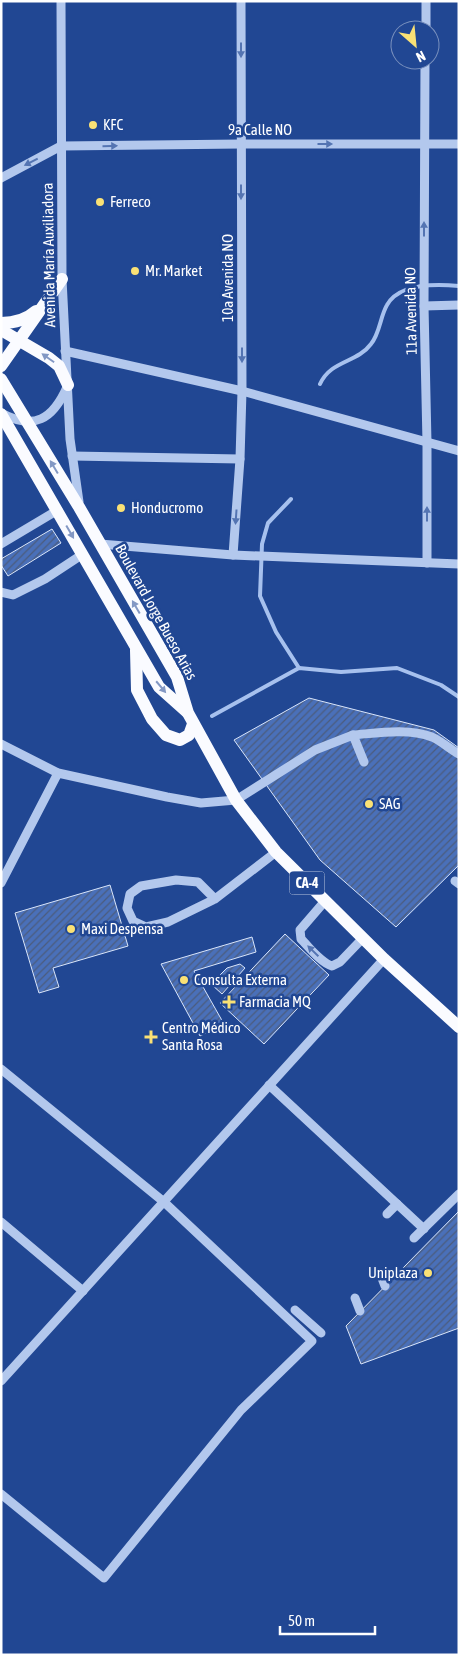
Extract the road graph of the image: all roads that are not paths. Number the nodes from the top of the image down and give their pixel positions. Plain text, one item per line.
1 (61, 1) edge
2 (241, 1) edge
3 (426, 1) edge
4 (426, 20) edge
5 (425, 70) edge
6 (241, 144) junction
7 (425, 144) junction
8 (459, 144) edge
9 (61, 146) junction
10 (1, 178) edge
11 (62, 279) junction
12 (459, 304) edge
13 (44, 305) junction
14 (424, 306) junction
15 (1, 323) edge
16 (1, 330) edge
17 (19, 340) junction
18 (65, 351) junction
19 (1, 366) edge
20 (1, 379) edge
21 (68, 385) junction
22 (242, 391) junction
23 (1, 414) edge
24 (27, 422) junction
25 (427, 443) junction
26 (459, 451) edge
27 (72, 456) junction
28 (240, 459) junction
29 (79, 507) junction
30 (58, 510) junction
31 (1, 544) edge
32 (100, 544) junction
33 (83, 554) junction
34 (233, 555) junction
35 (427, 562) junction
36 (459, 564) edge
37 (1, 592) edge
38 (136, 648) junction
39 (191, 719) junction
40 (353, 735) junction
41 (1, 744) edge
42 (459, 754) edge
43 (364, 762) dead end
44 (58, 773) junction
45 (236, 800) junction
46 (276, 852) junction
47 (1, 883) edge
48 (215, 899) junction
49 (326, 901) junction
50 (363, 938) junction
51 (384, 959) junction
52 (459, 1027) edge
53 (1, 1068) edge
54 (269, 1085) junction
55 (459, 1194) edge
56 (164, 1202) junction
57 (397, 1204) junction
58 (387, 1214) dead end
59 (1, 1222) edge
60 (424, 1229) junction
61 (414, 1238) dead end
62 (380, 1273) dead end
63 (385, 1286) dead end
64 (83, 1291) junction
65 (356, 1298) dead end
66 (295, 1310) dead end
67 (360, 1312) dead end
68 (321, 1333) dead end
69 (1, 1381) edge
70 (1, 1494) edge

1 - 9 street, Avenida María Auxiliadora
2 -> 6 street, 10a Avenida NO
3 - 4 street
5 - 7 street, 11a Avenida NO
6 -> 7 street, 9a Calle NO
9 -> 6 street, 9a Calle NO
6 -> 22 street, 10a Avenida NO
7 - 8 street, 9a Calle NO
14 -> 7 street, 11a Avenida NO
9 -> 10 street
9 - 11 street, Avenida María Auxiliadora
11 - 13 main road
11 - 18 street, Avenida María Auxiliadora
12 - 14 street
13 - 15 main road
13 - 17 main road
14 - 25 street, 11a Avenida NO
16 - 17 main road
17 - 19 main road
21 -> 17 main road
18 - 21 street, Avenida María Auxiliadora
18 - 22 street
20 - 24 main road, Boulevard Jorge Bueso Arias / CA-4
21 - 24 street
21 - 27 street, Avenida María Auxiliadora
22 - 25 street
22 - 28 street, 10a Avenida NO
23 - 24 street
23 - 30 main road, Boulevard Jorge Bueso Arias / CA-4
29 -> 24 main road, Boulevard Jorge Bueso Arias / CA-4
25 - 26 street
35 -> 25 street, 11a Avenida NO
27 - 28 street
27 - 29 street, Avenida María Auxiliadora
28 -> 34 street, 10a Avenida NO
29 - 32 main road, Boulevard Jorge Bueso Arias / CA-4
30 - 31 street
30 -> 33 main road, Boulevard Jorge Bueso Arias / CA-4
32 - 34 street
39 -> 32 main road, Boulevard Jorge Bueso Arias / CA-4
33 - 37 street
33 - 38 main road, Boulevard Jorge Bueso Arias / CA-4
34 - 35 street
35 - 36 street
38 -> 39 main road, Boulevard Jorge Bueso Arias / CA-4
38 - 39 main road
39 - 45 main road, CA-4
40 - 42 street
40 - 43 street
40 - 45 street
41 - 44 street
44 - 45 street
44 - 47 street
45 - 46 main road, CA-4
46 - 48 street
46 - 49 main road, CA-4
48 - 48 street
49 - 50 main road, CA-4
50 -> 49 street
50 - 51 main road, CA-4
51 - 52 main road, CA-4
51 - 54 street
53 - 56 street
54 - 56 street
54 - 57 street
55 - 60 street
56 - 64 street
56 - 70 street
57 - 58 street
57 - 60 street
59 - 64 street
60 - 61 street
62 - 63 street
64 - 69 street
65 - 67 street
66 - 68 street

